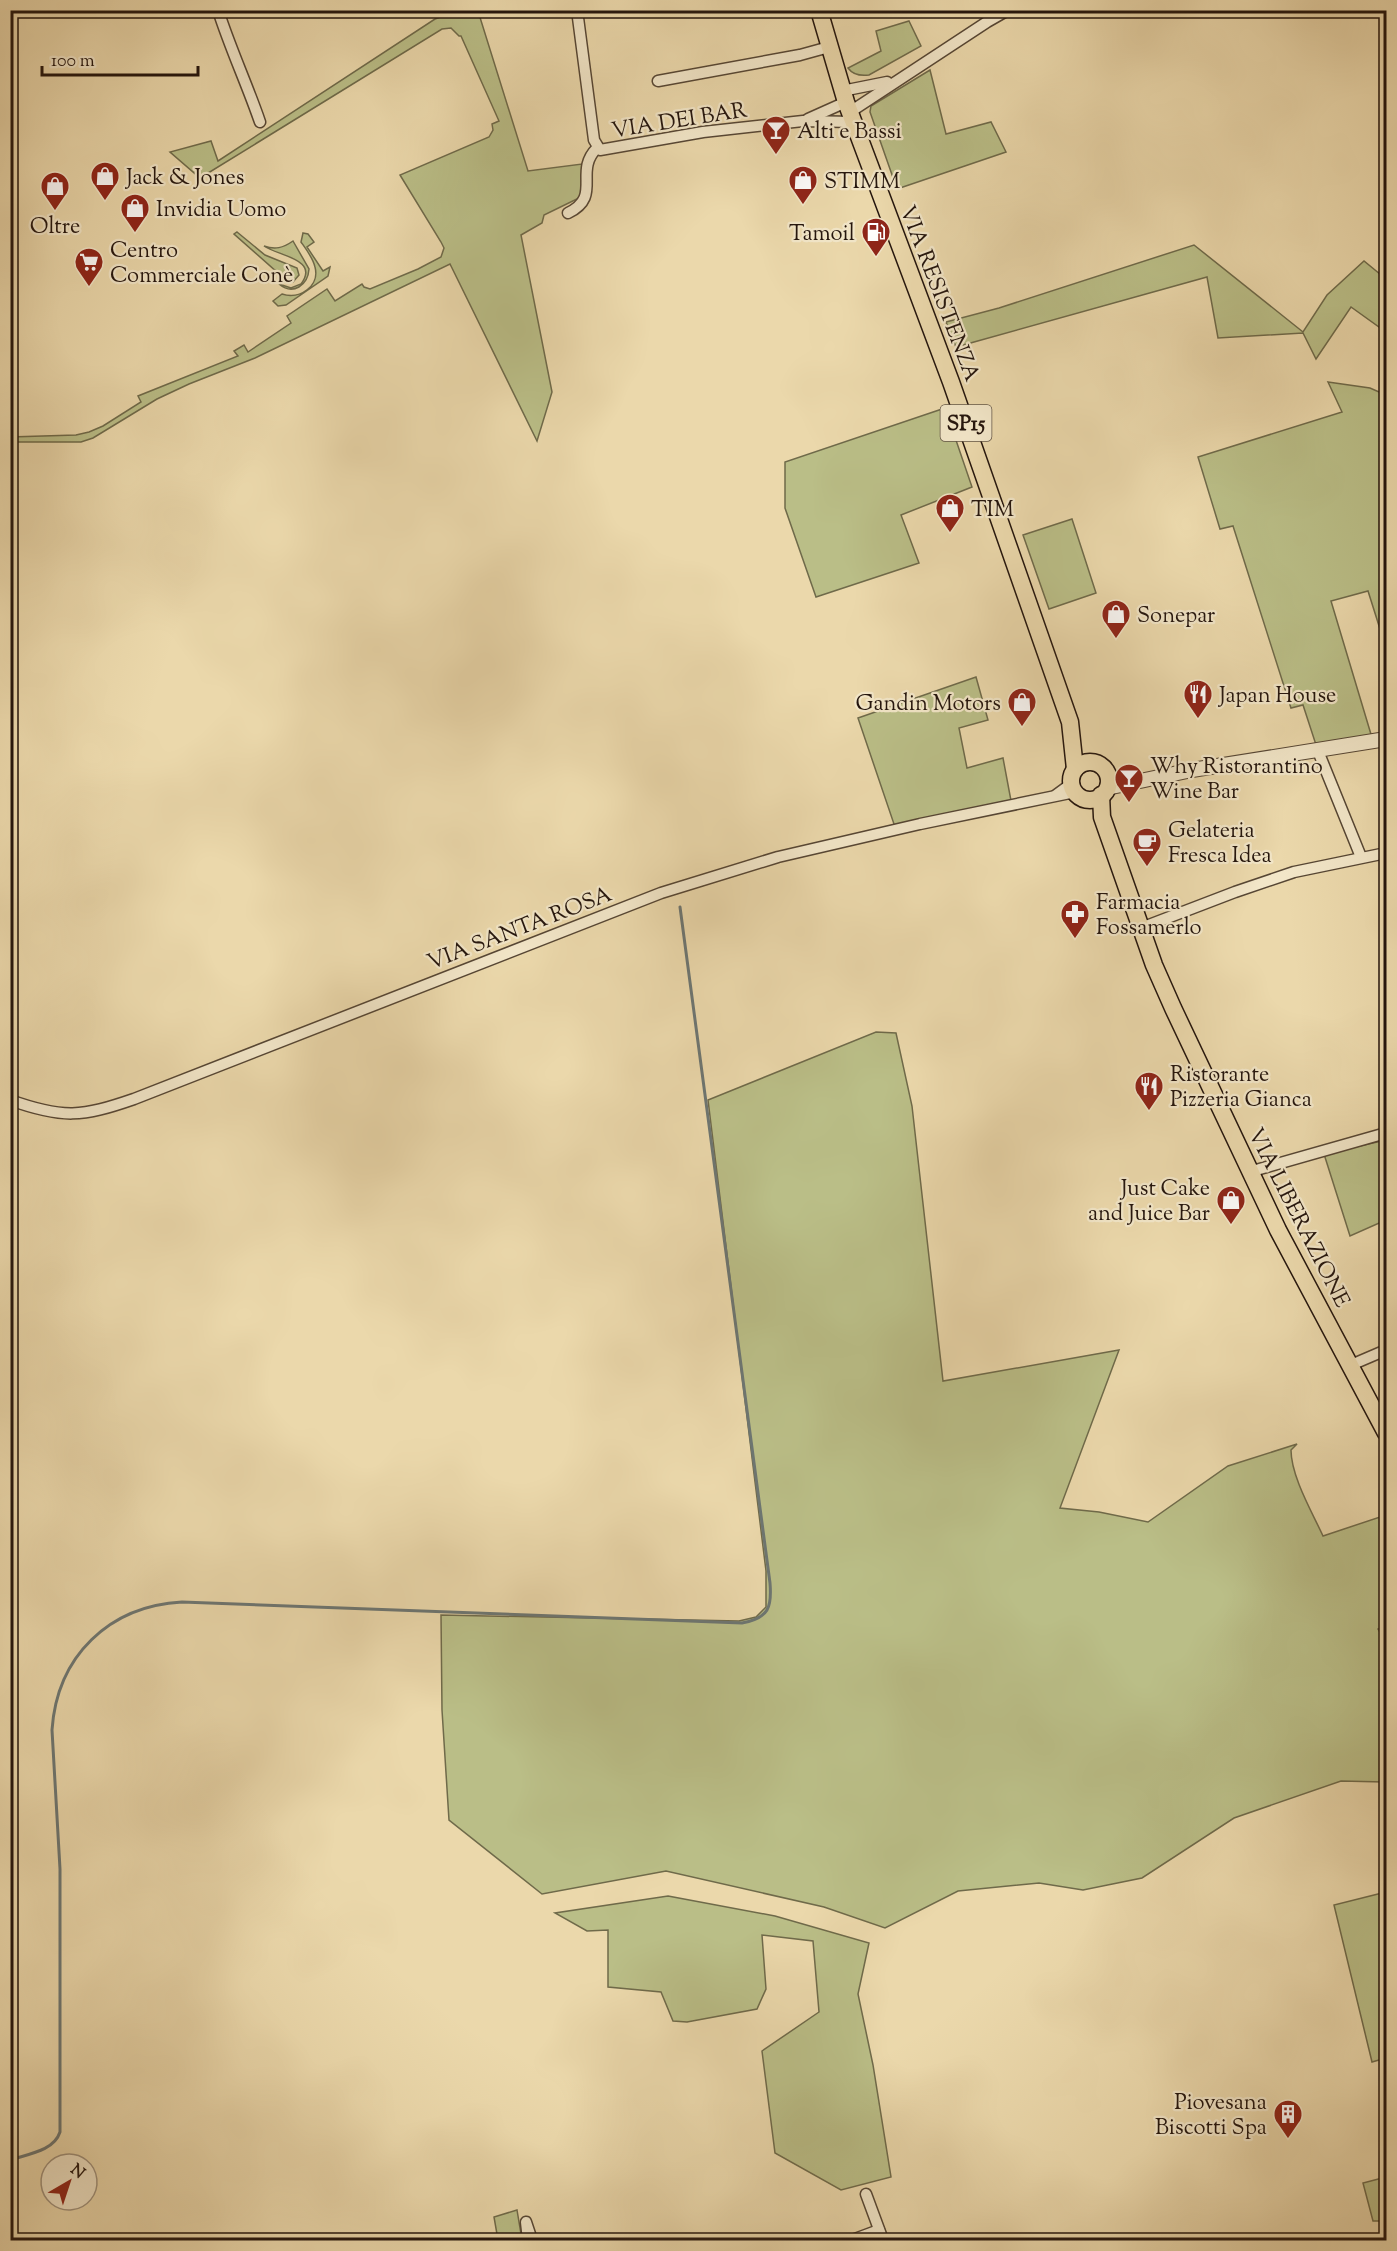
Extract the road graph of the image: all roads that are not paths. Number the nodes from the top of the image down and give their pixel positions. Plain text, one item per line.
1 (218, 10) edge
2 (577, 10) edge
3 (819, 10) edge
4 (1008, 10) edge
5 (829, 47) junction
6 (896, 80) junction
7 (658, 81) dead end
8 (848, 107) junction
9 (803, 121) junction
10 (260, 122) dead end
11 (597, 148) junction
12 (568, 213) dead end
13 (1071, 726) junction
14 (1386, 739) edge
15 (1318, 751) junction
16 (1090, 786) junction
17 (1386, 853) edge
18 (1361, 857) junction
19 (1141, 928) junction
20 (10, 1100) edge
21 (1386, 1133) edge
22 (1249, 1172) junction
23 (1386, 1350) edge
24 (1351, 1365) junction
25 (1386, 1433) edge
26 (866, 2194) dead end
27 (881, 2235) edge
28 (528, 2241) edge
29 (532, 2241) edge
30 (852, 2241) edge

1 - 10 street
2 - 11 street, VIA DEI BAR
3 - 5 main road, VIA RESISTENZA / SP15
4 - 6 street
5 - 7 street
5 - 8 main road, VIA RESISTENZA / SP15
6 - 8 street
6 - 8 street
8 - 9 street, VIA DEI BAR
8 - 9 street, VIA DEI BAR
8 - 13 main road, VIA RESISTENZA / SP15
9 - 11 street, VIA DEI BAR
11 - 12 street, VIA DEI BAR
13 - 16 main road, VIA RESISTENZA / SP15
13 - 16 main road, VIA RESISTENZA / SP15
14 - 15 street
15 - 16 street
15 - 18 street
16 - 19 main road, VIA LIBERAZIONE / SP15
16 - 20 street, VIA SANTA ROSA
17 - 18 street
18 - 19 street
19 - 22 main road, VIA LIBERAZIONE / SP15
21 - 22 street
22 - 24 main road, VIA LIBERAZIONE / SP15
23 - 24 street
24 - 25 main road, VIA LIBERAZIONE / SP15
26 - 27 street
27 - 30 street
28 - 29 street

